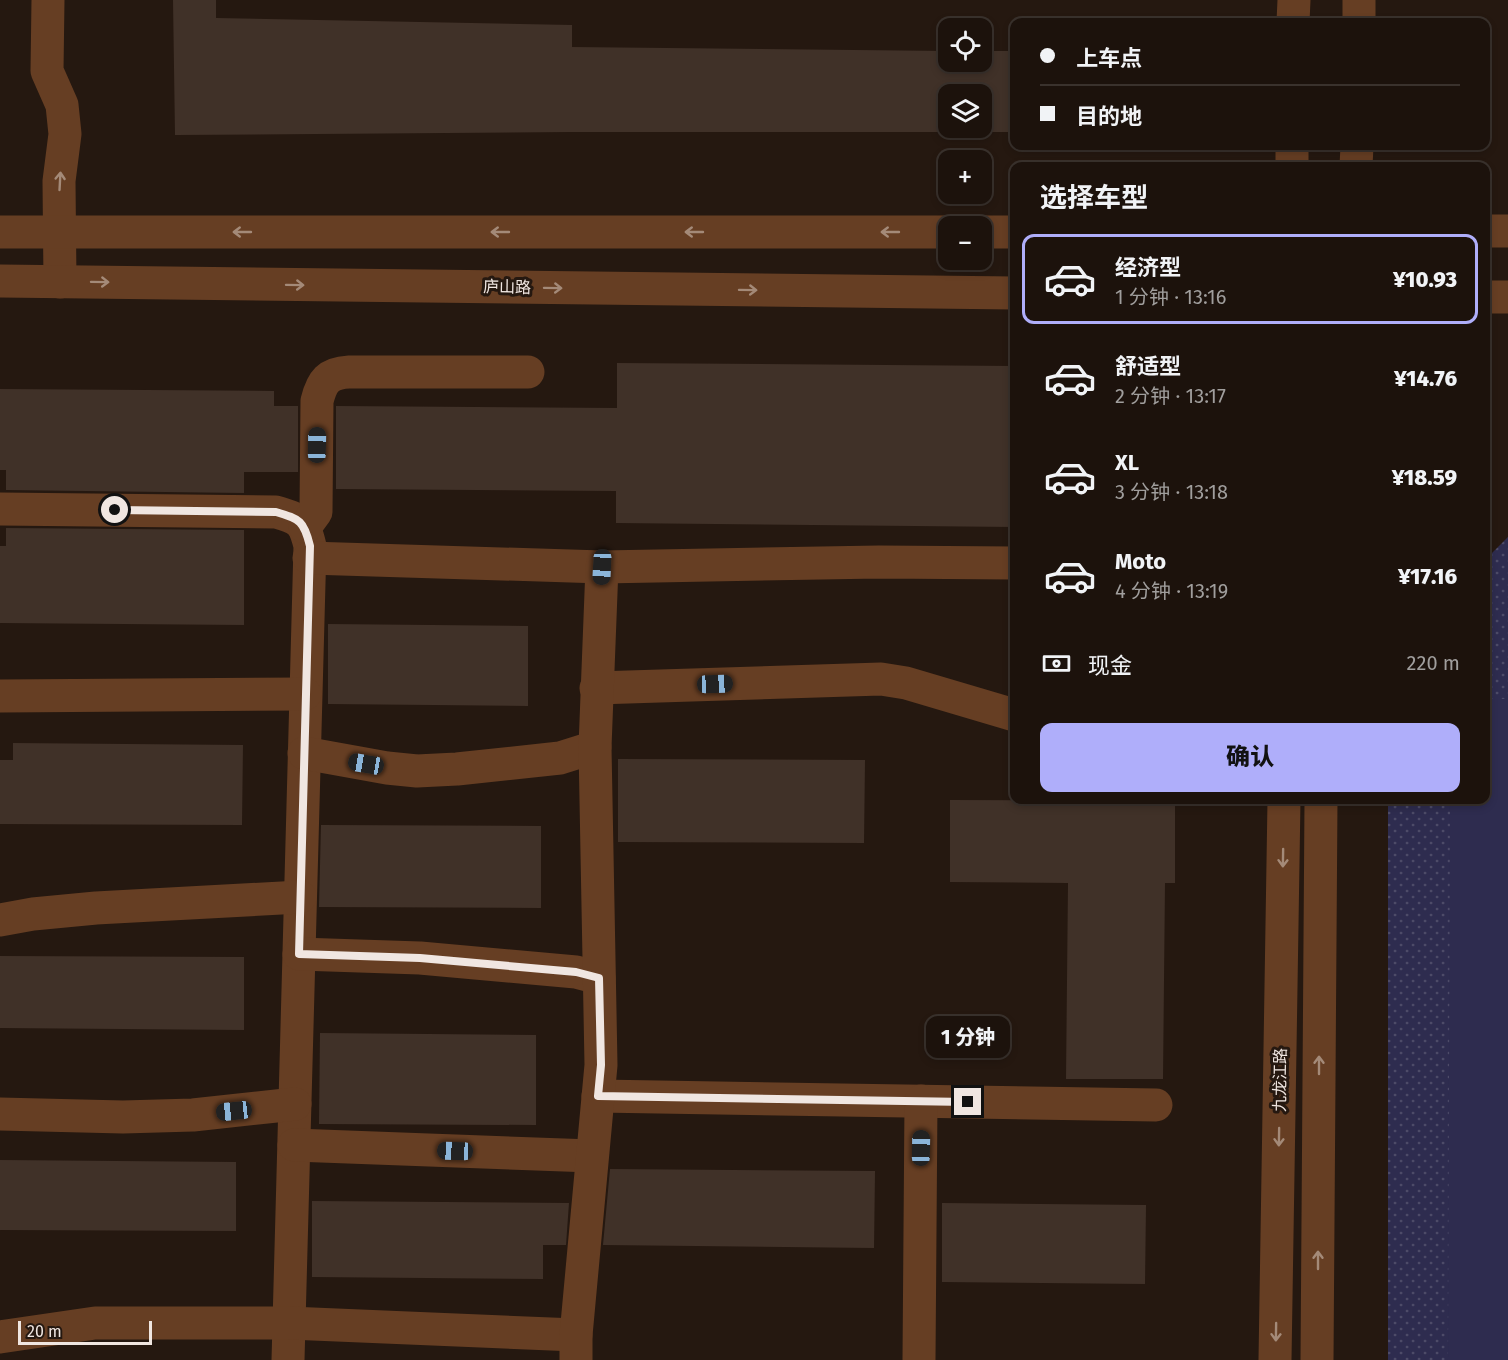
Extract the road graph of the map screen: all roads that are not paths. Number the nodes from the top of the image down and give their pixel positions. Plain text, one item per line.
1 (48, 0) edge
2 (1294, 0) edge
3 (1359, 0) edge
4 (1293, 18) edge
5 (1359, 18) edge
6 (1490, 231) edge
7 (1508, 231) edge
8 (0, 232) edge
9 (60, 232) junction
10 (938, 232) edge
11 (992, 232) edge
12 (1010, 232) edge
13 (0, 281) edge
14 (60, 282) junction
15 (1010, 293) edge
16 (1490, 297) edge
17 (1508, 297) edge
18 (528, 372) dead end
19 (0, 509) edge
20 (307, 543) junction
21 (1010, 563) edge
22 (602, 567) junction
23 (596, 688) junction
24 (305, 694) junction
25 (0, 696) edge
26 (1010, 714) edge
27 (595, 747) junction
28 (304, 753) junction
29 (1284, 804) edge
30 (1322, 804) edge
31 (300, 897) junction
32 (0, 920) edge
33 (299, 954) junction
34 (599, 978) junction
35 (598, 1096) junction
36 (921, 1101) junction
37 (295, 1104) junction
38 (1156, 1105) dead end
39 (0, 1114) edge
40 (294, 1145) junction
41 (592, 1156) junction
42 (289, 1323) junction
43 (0, 1337) edge
44 (576, 1348) edge
45 (288, 1360) edge
46 (919, 1360) edge
47 (1275, 1360) edge
48 (1317, 1360) edge

9 -> 1 street
2 - 4 street
3 - 5 street
6 - 7 street
8 - 9 street
10 -> 9 street
9 - 14 street
11 - 12 street
13 - 14 street, 庐山路
14 -> 15 street, 庐山路
16 - 17 street
18 - 20 street
19 - 20 street
20 - 22 street
20 - 24 street
21 - 22 street
22 - 23 street
23 - 26 street
23 - 27 street
24 - 25 street
24 - 28 street
27 - 28 street
27 - 34 street
28 - 31 street
29 -> 47 street, 九龙江路
48 -> 30 street
31 - 32 street
31 - 33 street
33 - 34 street
33 - 37 street
34 - 35 street
35 - 36 street
35 - 41 street
36 - 38 street
36 - 46 street
37 - 39 street
37 - 40 street
40 - 41 street
40 - 42 street
41 - 44 street
42 - 43 street
42 - 44 street
42 - 45 street

